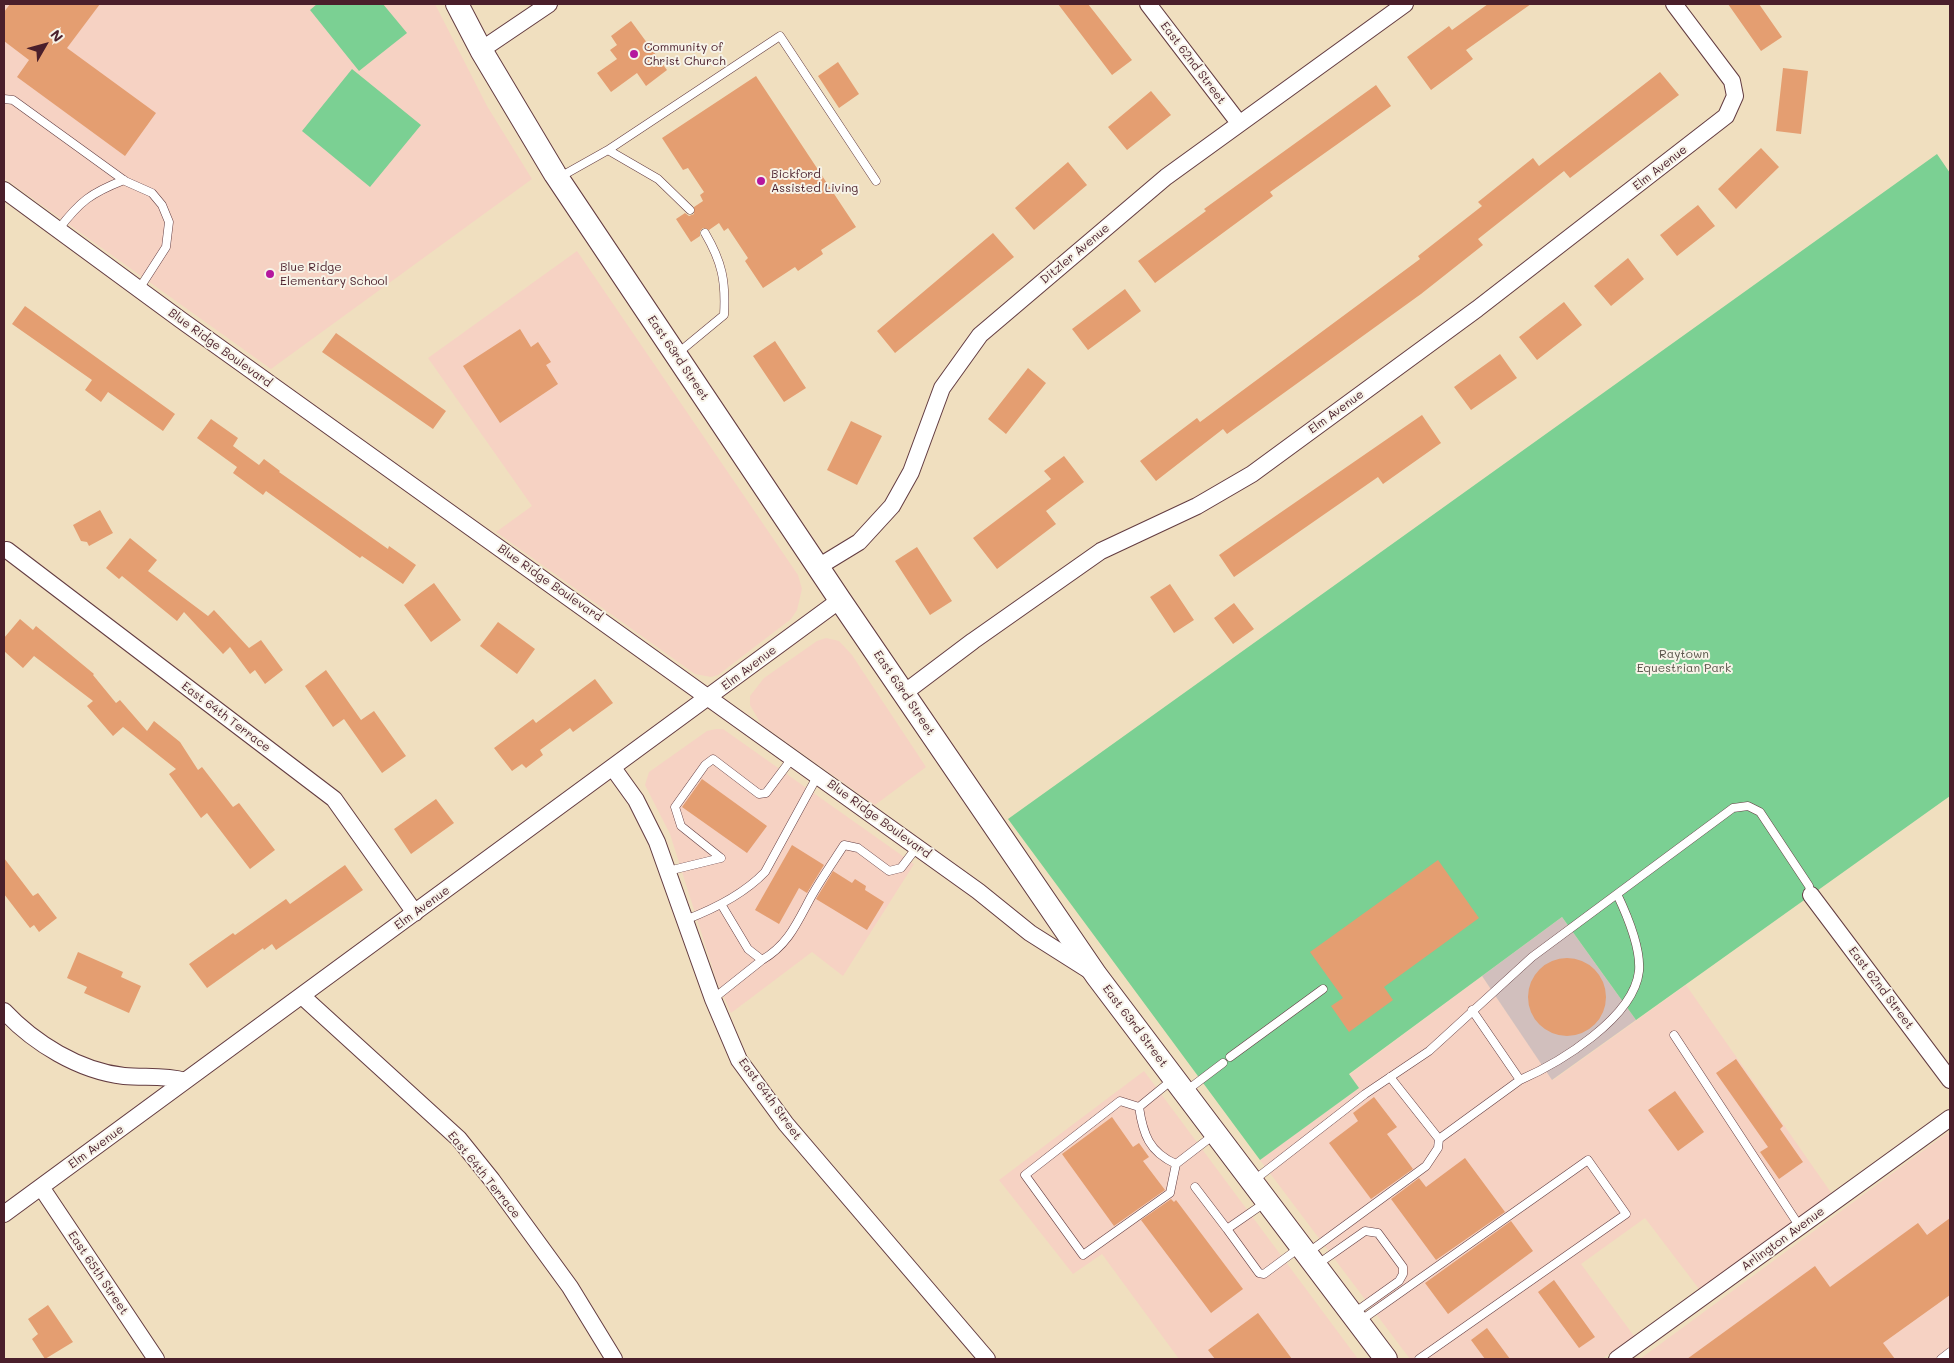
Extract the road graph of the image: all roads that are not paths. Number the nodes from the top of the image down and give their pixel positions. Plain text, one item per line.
1 (457, 4) edge
2 (550, 4) edge
3 (1148, 4) edge
4 (1405, 4) edge
5 (1674, 4) edge
6 (481, 50) junction
7 (4, 99) edge
8 (1238, 123) junction
9 (608, 150) junction
10 (558, 178) junction
11 (124, 180) junction
12 (876, 181) dead end
13 (4, 190) edge
14 (690, 210) dead end
15 (58, 230) junction
16 (705, 233) dead end
17 (139, 289) junction
18 (676, 354) junction
19 (7, 550) dead end
20 (818, 567) junction
21 (840, 600) junction
22 (904, 693) junction
23 (710, 697) junction
24 (793, 757) junction
25 (613, 768) junction
26 (818, 775) junction
27 (917, 847) junction
28 (668, 871) junction
29 (1617, 894) junction
30 (1811, 896) joint
31 (721, 904) junction
32 (415, 913) junction
33 (685, 920) junction
34 (762, 960) junction
35 (1096, 975) junction
36 (1323, 989) dead end
37 (302, 996) junction
38 (713, 998) junction
39 (1472, 1010) junction
40 (4, 1011) edge
41 (1674, 1035) dead end
42 (1230, 1057) dead end
43 (1223, 1063) dead end
44 (1390, 1077) junction
45 (1520, 1080) junction
46 (1950, 1080) edge
47 (185, 1082) junction
48 (1180, 1084) junction
49 (1139, 1107) junction
50 (1950, 1118) edge
51 (1216, 1133) junction
52 (1439, 1139) junction
53 (1176, 1164) junction
54 (1253, 1181) junction
55 (41, 1187) junction
56 (1196, 1187) dead end
57 (1267, 1201) junction
58 (4, 1214) edge
59 (1800, 1227) junction
60 (1227, 1229) junction
61 (1308, 1255) junction
62 (1356, 1318) junction
63 (1950, 1352) edge
64 (156, 1359) edge
65 (614, 1359) edge
66 (988, 1359) edge
67 (1386, 1359) edge
68 (1419, 1359) edge
69 (1617, 1359) edge
70 (1941, 1359) edge

1 - 6 main road, East 63rd Street
2 - 6 street
3 - 8 street, East 62nd Street
4 - 8 street, Ditzler Avenue
5 - 22 street, Elm Avenue
6 - 10 main road, East 63rd Street
7 - 11 lane
8 - 20 street, Ditzler Avenue
9 - 10 lane
9 - 12 lane
9 - 14 lane
10 - 18 main road, East 63rd Street
11 - 15 lane
11 - 17 lane
13 - 15 street, Blue Ridge Boulevard
15 - 17 street, Blue Ridge Boulevard
16 - 18 lane
17 - 23 street, Blue Ridge Boulevard
18 - 20 main road, East 63rd Street
19 - 32 street, East 64th Terrace
20 - 21 main road, East 63rd Street
21 - 22 main road, East 63rd Street
21 - 23 street, Elm Avenue
22 - 35 main road, East 63rd Street
23 - 24 street, Blue Ridge Boulevard
23 - 25 street, Elm Avenue
24 - 26 street, Blue Ridge Boulevard
24 - 28 lane
25 - 28 street, East 64th Street
25 - 32 street, Elm Avenue
26 - 27 street, Blue Ridge Boulevard
26 - 31 lane
27 - 34 lane
27 - 35 street, Blue Ridge Boulevard
28 - 33 street, East 64th Street
29 - 30 lane
29 - 39 lane
29 - 45 lane
30 - 46 street, East 62nd Street
31 - 33 lane
31 - 34 lane
32 - 37 street, Elm Avenue
33 - 38 street, East 64th Street
34 - 38 lane
35 - 48 main road, East 63rd Street
36 - 42 lane
37 - 47 street, Elm Avenue
37 - 65 street, East 64th Terrace
38 - 66 street, East 64th Street
39 - 44 lane
39 - 45 lane
40 - 47 street
41 - 59 lane
43 - 48 lane
44 - 52 lane
44 - 54 lane
45 - 52 lane
47 - 55 street, Elm Avenue
48 - 49 lane
48 - 51 main road, East 63rd Street
49 - 53 lane
49 - 53 lane
50 - 59 street, Arlington Avenue
51 - 53 lane
51 - 54 main road, East 63rd Street
52 - 61 lane
54 - 57 main road, East 63rd Street
55 - 58 street, Elm Avenue
55 - 64 street, East 65th Street
56 - 60 lane
57 - 60 lane
57 - 61 main road, East 63rd Street
59 - 69 street, Arlington Avenue
60 - 61 lane
61 - 62 main road, East 63rd Street
61 - 62 lane
62 - 67 main road, East 63rd Street
62 - 68 lane
63 - 70 lane

